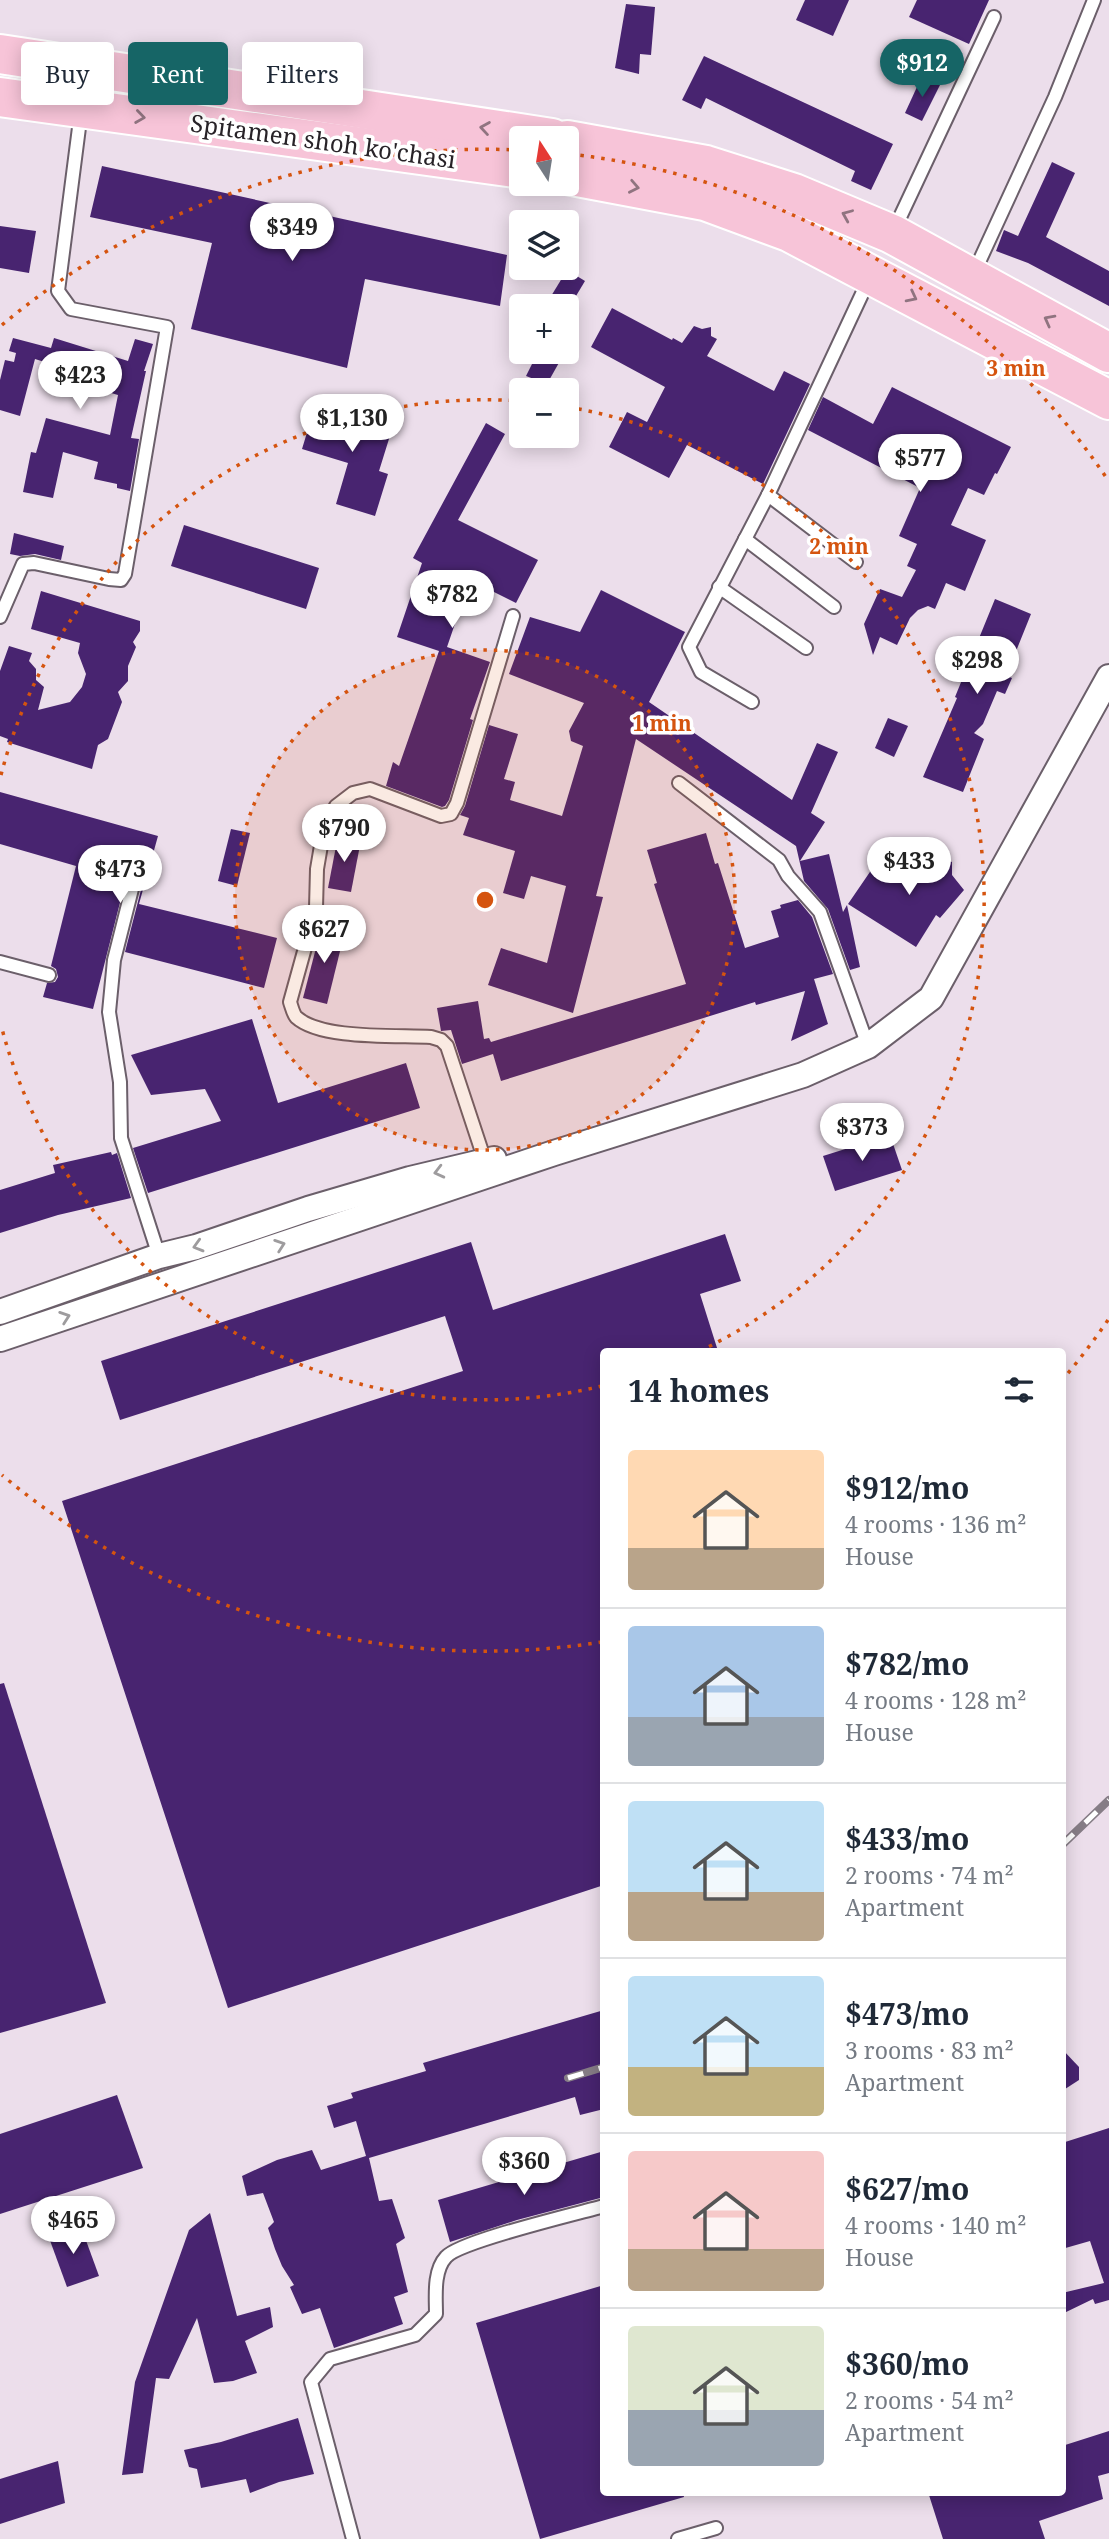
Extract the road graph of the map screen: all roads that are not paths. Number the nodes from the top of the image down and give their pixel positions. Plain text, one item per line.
1 (1094, 0) edge
2 (994, 17) dead end
3 (0, 54) edge
4 (0, 97) edge
5 (81, 109) junction
6 (509, 131) edge
7 (579, 143) edge
8 (509, 167) edge
9 (579, 177) edge
10 (892, 234) junction
11 (871, 276) junction
12 (971, 278) junction
13 (1109, 353) edge
14 (1109, 400) edge
15 (768, 495) junction
16 (745, 539) junction
17 (856, 562) dead end
18 (719, 587) junction
19 (834, 607) dead end
20 (513, 616) dead end
21 (0, 617) edge
22 (806, 648) dead end
23 (1109, 677) edge
24 (752, 702) dead end
25 (679, 783) dead end
26 (134, 881) dead end
27 (0, 962) edge
28 (49, 975) dead end
29 (868, 1046) junction
30 (554, 1153) junction
31 (485, 1160) junction
32 (159, 1256) junction
33 (0, 1312) edge
34 (0, 1339) edge
35 (600, 2207) edge
36 (716, 2528) dead end
37 (353, 2539) edge
38 (678, 2539) edge

1 - 12 lane
2 - 10 lane
6 -> 3 main road, Spitamen shoh ko'chasi
4 - 5 main road, Spitamen shoh ko'chasi
5 -> 8 main road, Spitamen shoh ko'chasi
5 - 21 lane
10 -> 7 main road
9 -> 11 main road
10 - 12 main road
11 -> 14 main road
11 - 15 lane
13 -> 12 main road
15 - 16 lane
15 - 17 lane
16 - 18 lane
16 - 19 lane
18 - 22 lane
18 - 24 lane
20 - 31 lane
23 - 29 street
25 - 29 lane
26 - 32 lane
27 - 28 lane
29 - 30 street
30 - 31 street
34 -> 30 street
31 -> 32 street
32 - 33 street
35 - 37 lane
36 - 38 lane

